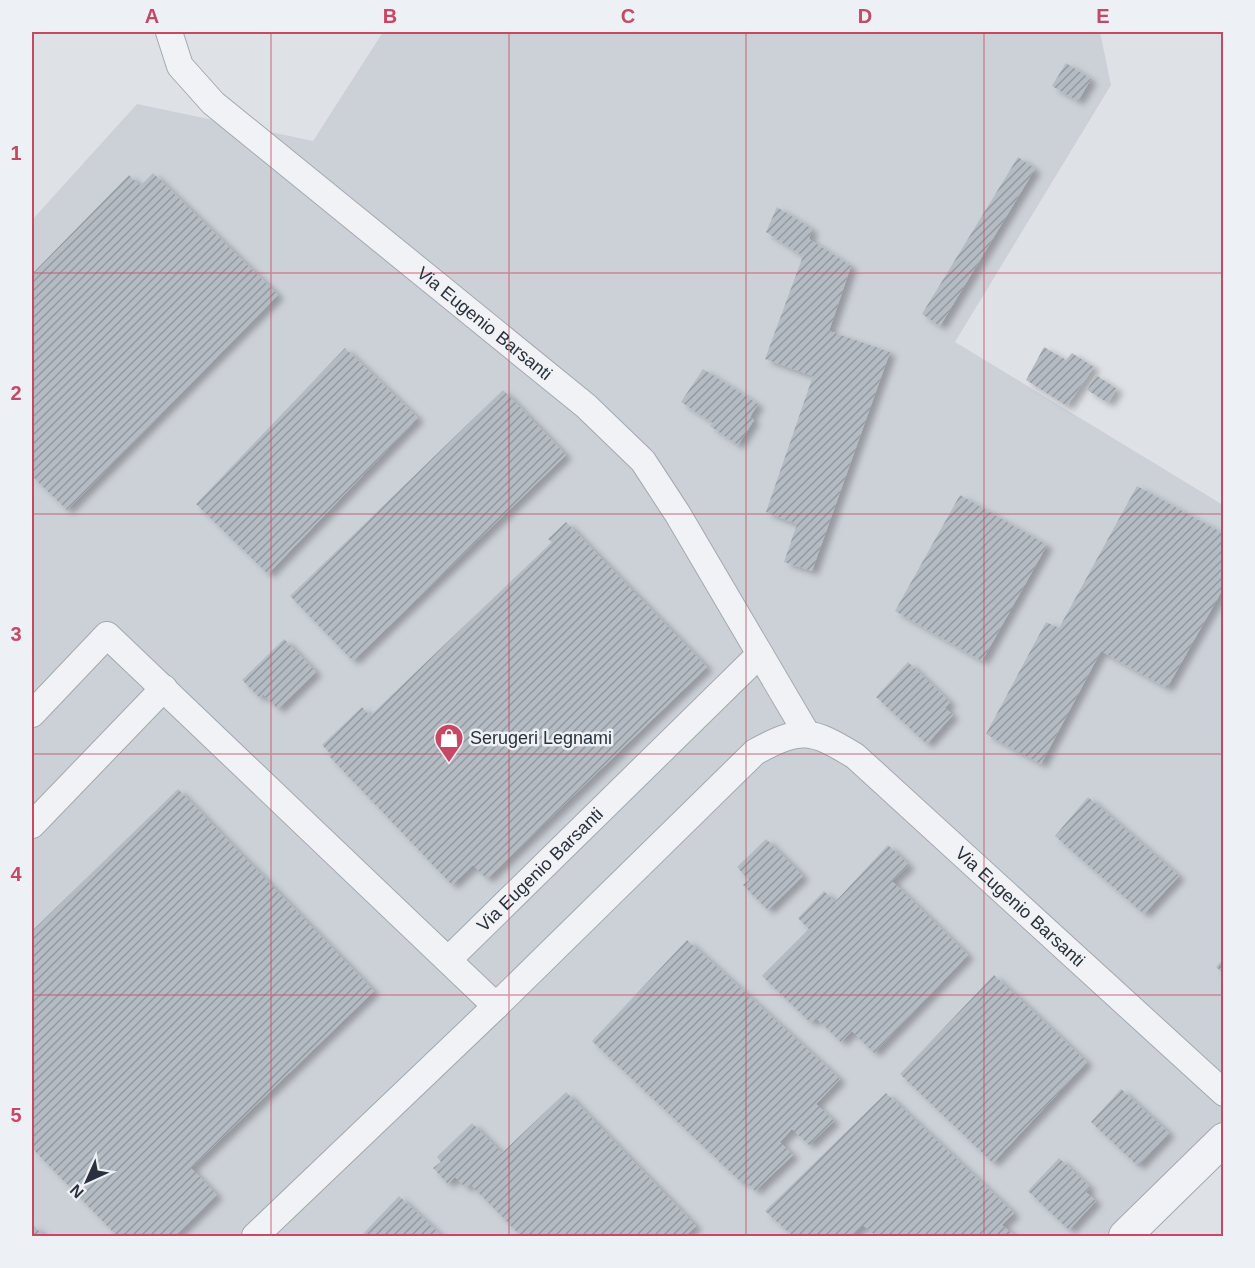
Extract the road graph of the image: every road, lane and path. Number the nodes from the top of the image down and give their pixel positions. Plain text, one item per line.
1 (169, 32) edge
2 (760, 654) junction
3 (164, 688) junction
4 (32, 714) edge
5 (807, 734) junction
6 (32, 825) edge
7 (448, 960) junction
8 (496, 1006) junction
9 (1224, 1094) edge
10 (1224, 1139) edge
11 (255, 1236) edge
12 (1125, 1236) edge

1 - 2 street, Via Eugenio Barsanti
2 - 5 street, Via Eugenio Barsanti
2 - 7 street, Via Eugenio Barsanti
3 - 4 street
3 - 6 street
3 - 7 street
5 - 8 street, Via Eugenio Barsanti
5 - 9 street, Via Eugenio Barsanti
7 - 8 street
8 - 11 street, Via Eugenio Barsanti
10 - 12 street

